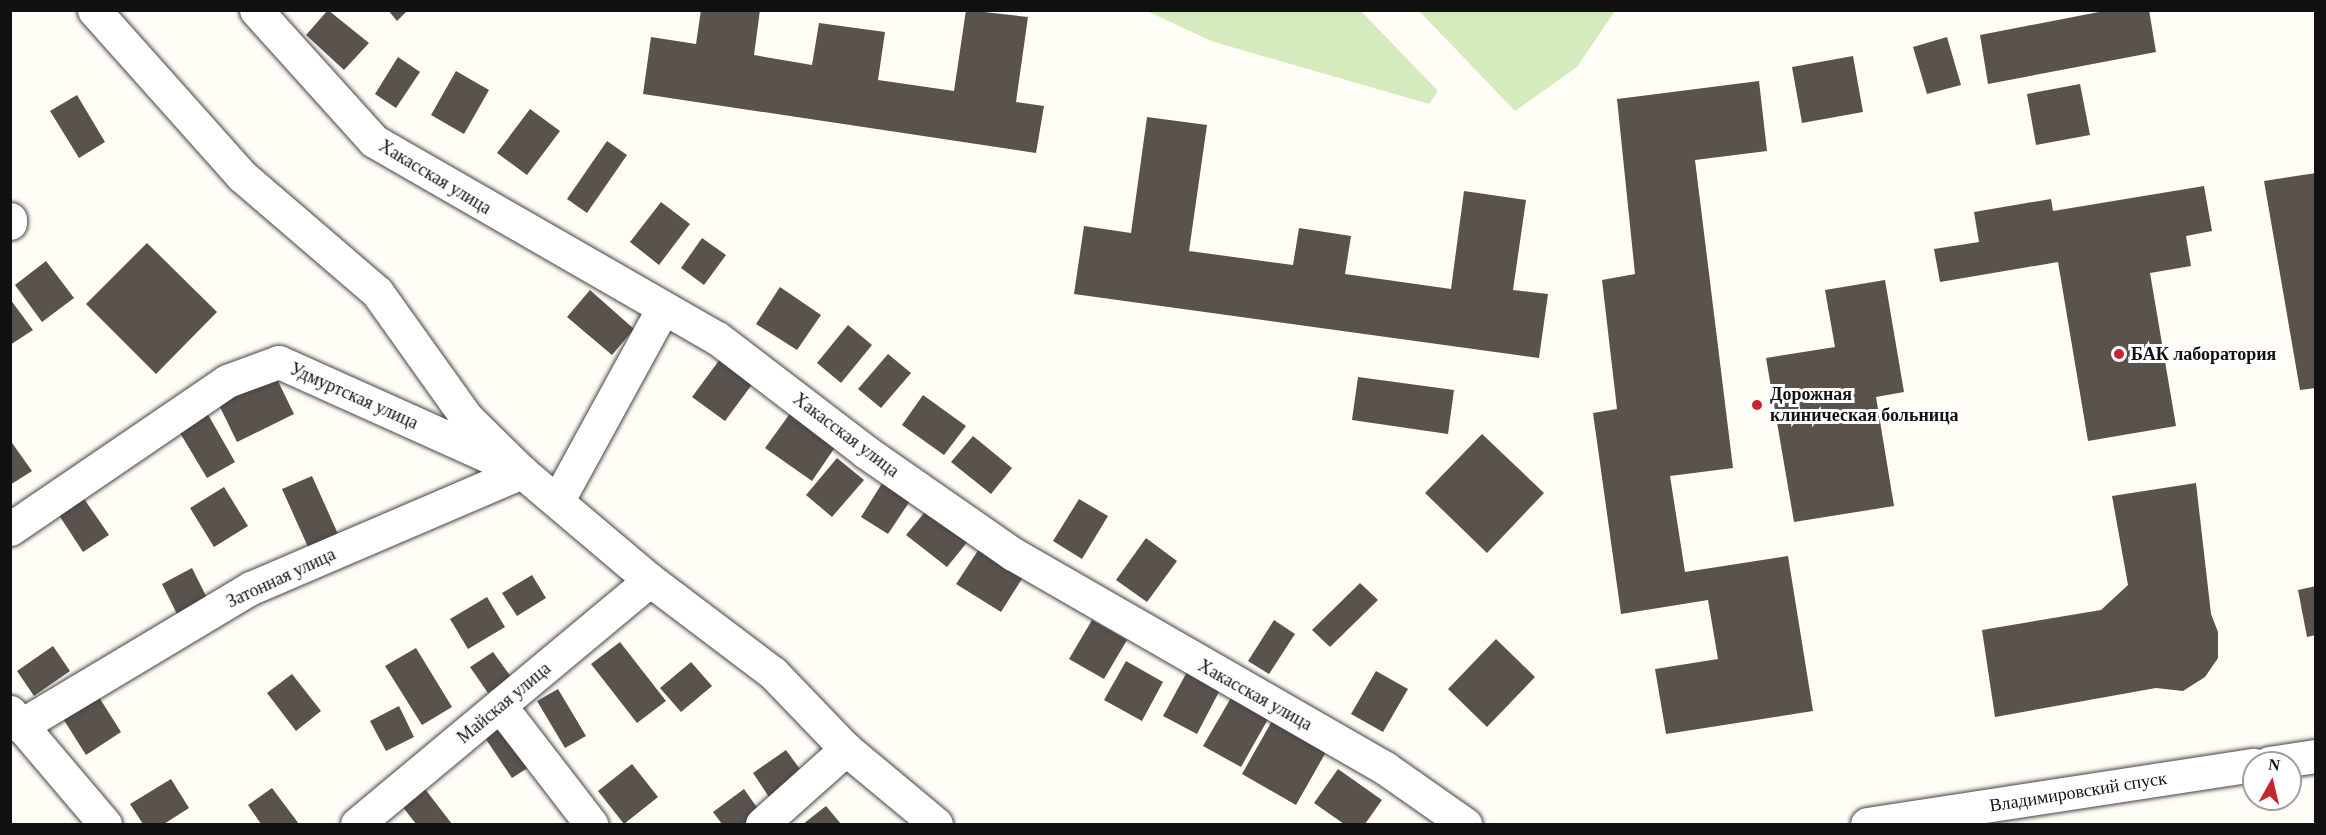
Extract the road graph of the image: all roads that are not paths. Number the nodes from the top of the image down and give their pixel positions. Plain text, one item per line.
1 (94, 10) edge
2 (256, 10) edge
3 (663, 308) junction
4 (522, 471) junction
5 (558, 500) junction
6 (10, 529) edge
7 (650, 580) junction
8 (501, 706) junction
9 (15, 719) edge
10 (846, 749) junction
11 (2242, 767) edge
12 (105, 825) edge
13 (357, 825) edge
14 (591, 825) edge
15 (762, 825) edge
16 (936, 825) edge
17 (1465, 825) edge
18 (1867, 825) edge

1 - 4 street
2 - 3 street, Хакасская улица
3 - 5 street
3 - 17 street, Хакасская улица
4 - 5 street
4 - 6 street, Удмуртская улица
4 - 9 street, Затонная улица
5 - 7 street
7 - 8 street, Майская улица
7 - 10 street
8 - 13 street, Майская улица
8 - 14 street
9 - 12 street
10 - 15 street
10 - 16 street
11 - 18 street, Владимировский спуск

